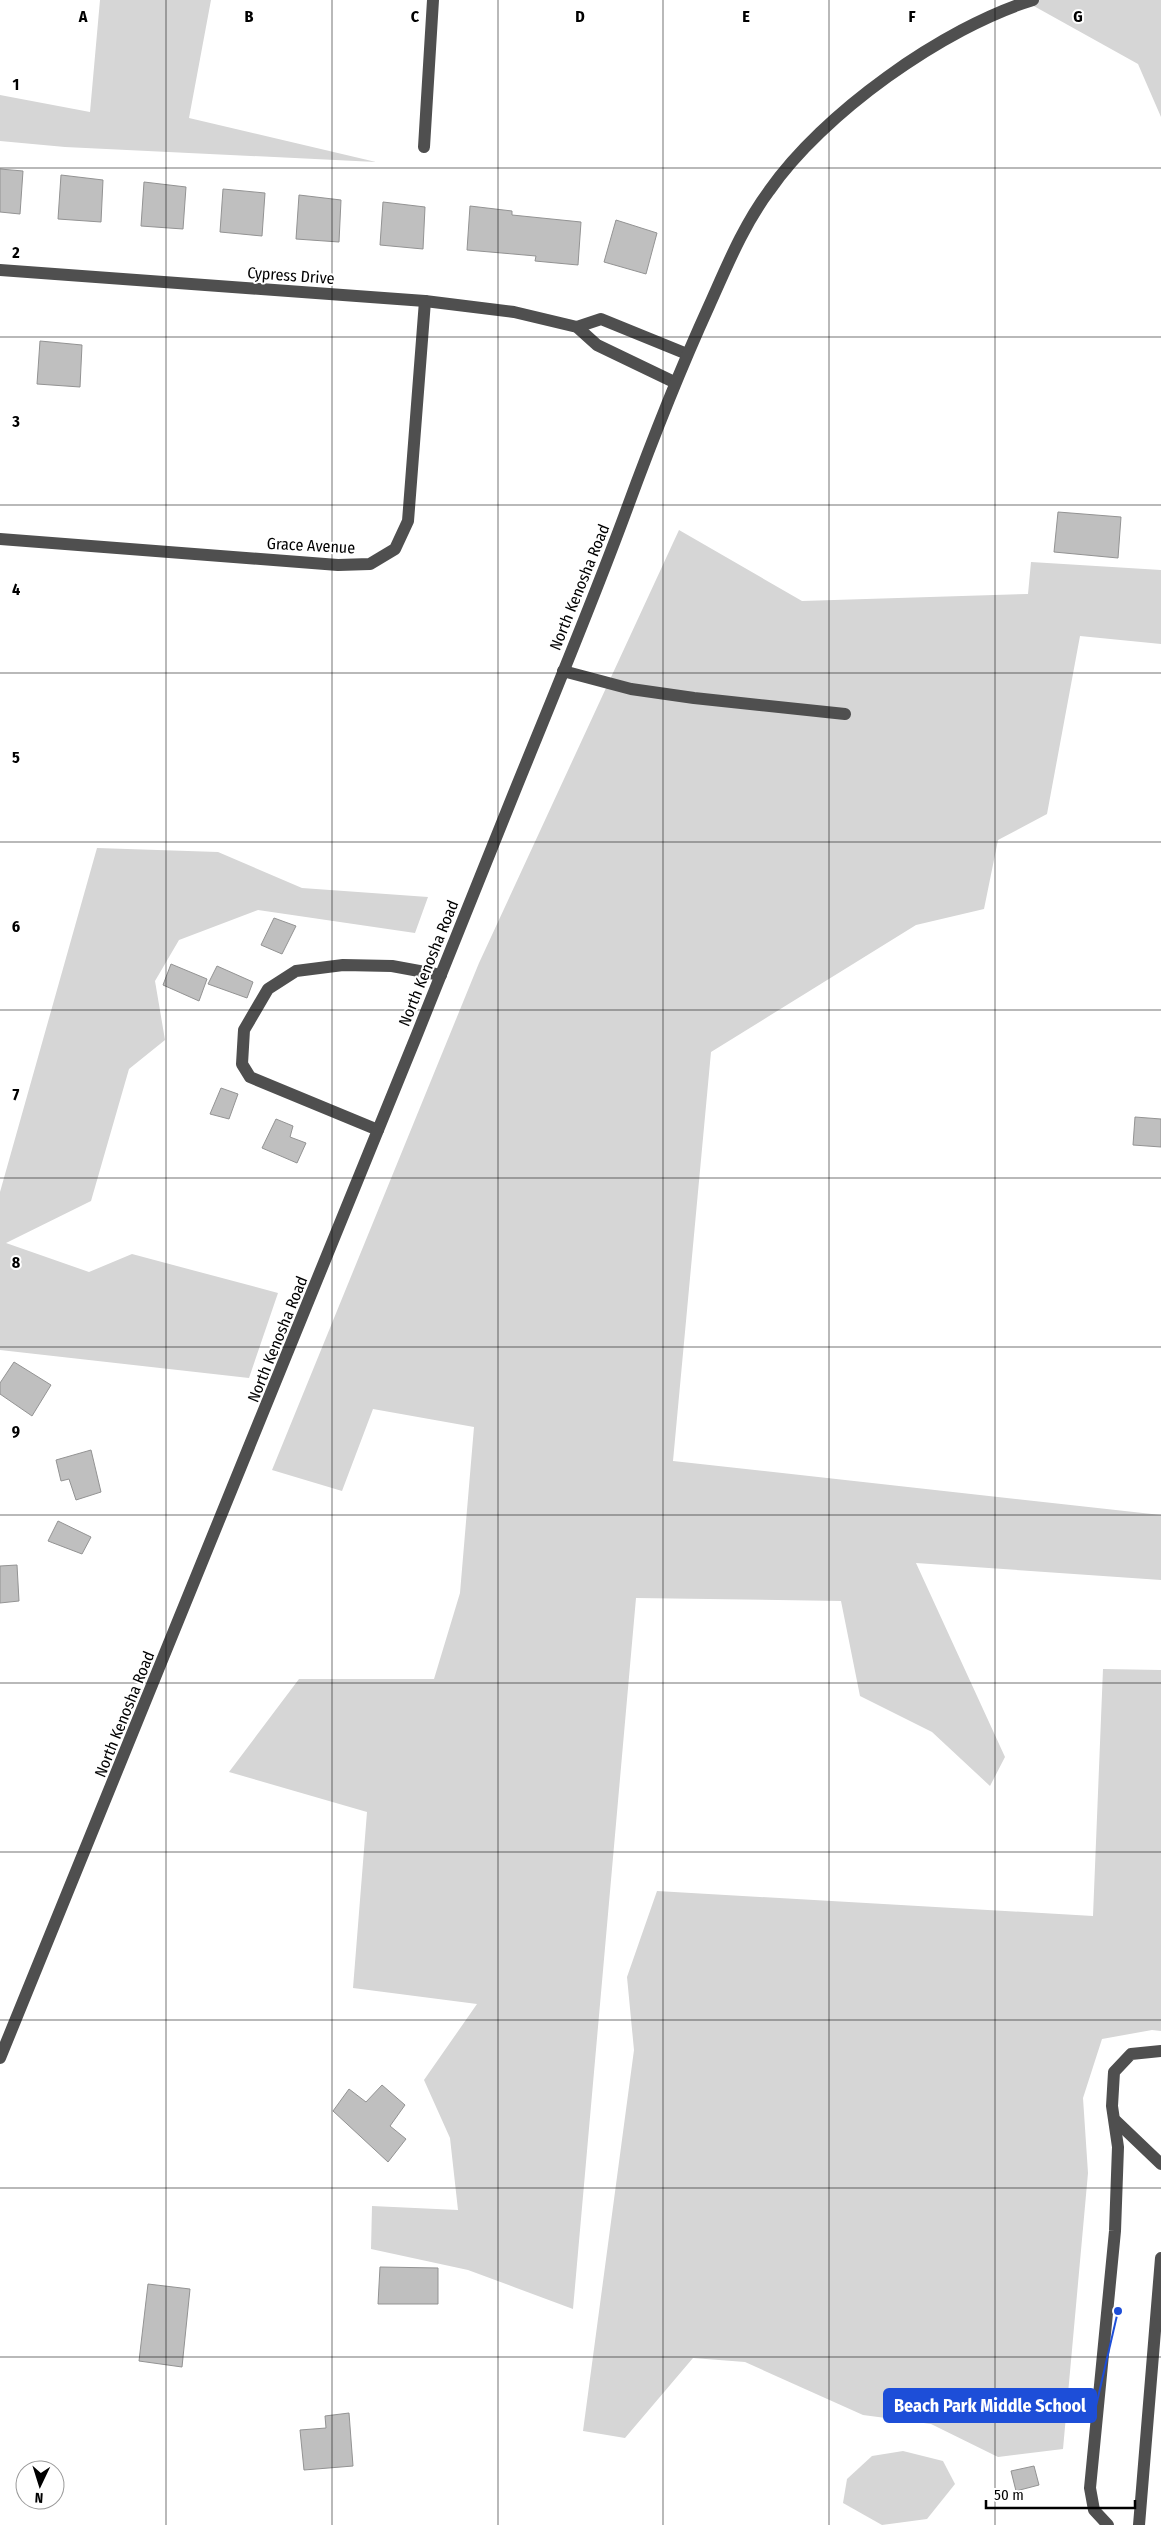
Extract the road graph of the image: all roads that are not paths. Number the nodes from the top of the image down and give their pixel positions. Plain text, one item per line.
1 (433, 0) edge
2 (1034, 0) edge
3 (424, 147) dead end
4 (0, 270) edge
5 (425, 300) junction
6 (577, 327) junction
7 (687, 354) junction
8 (674, 382) junction
9 (0, 539) edge
10 (563, 671) junction
11 (845, 714) dead end
12 (442, 974) junction
13 (378, 1130) junction
14 (1161, 2051) edge
15 (0, 2058) edge
16 (1116, 2121) junction
17 (1161, 2164) edge
18 (1161, 2258) edge
19 (1108, 2525) edge
20 (1140, 2525) edge

1 - 3 street
2 - 7 street, North Kenosha Road
4 - 5 street, Cypress Drive
5 - 6 street, Cypress Drive
5 - 9 street, Grace Avenue
6 - 7 street
6 - 8 street, Cypress Drive
7 - 8 street, North Kenosha Road
8 - 10 street, North Kenosha Road
10 - 11 street
10 - 12 street, North Kenosha Road
12 - 13 street, North Kenosha Road
12 - 13 street
13 - 15 street, North Kenosha Road
14 - 16 street
16 - 17 street
16 - 19 street
18 - 20 street

